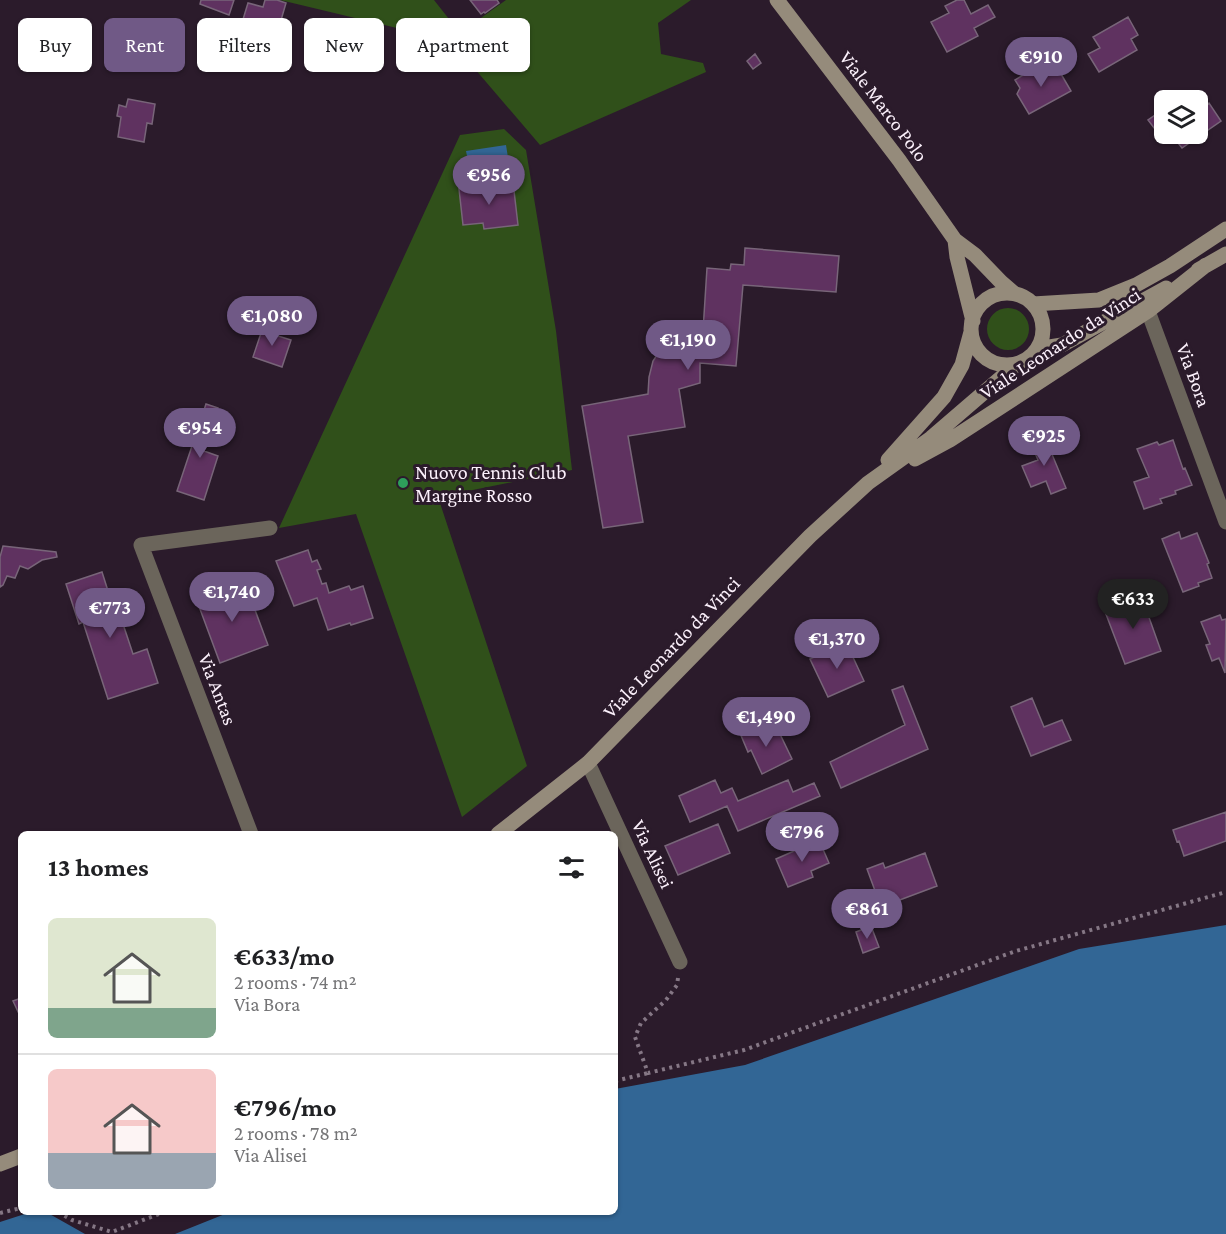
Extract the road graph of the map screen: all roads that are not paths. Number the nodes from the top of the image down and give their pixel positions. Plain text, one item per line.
1 (777, 0) edge
2 (1226, 230) edge
3 (955, 240) junction
4 (1226, 254) edge
5 (1206, 265) junction
6 (1015, 294) junction
7 (1034, 304) junction
8 (1148, 311) junction
9 (972, 326) junction
10 (1037, 349) junction
11 (1017, 364) junction
12 (868, 483) junction
13 (1226, 522) edge
14 (270, 528) dead end
15 (588, 763) junction
16 (250, 831) edge
17 (502, 831) edge
18 (680, 963) road end
19 (18, 1156) edge
20 (0, 1164) edge

1 - 3 main road, Viale Marco Polo
2 - 7 main road, Viale Leonardo da Vinci
3 - 6 main road, Viale Marco Polo
3 - 9 main road, Viale Marco Polo
4 - 5 main road, Viale Leonardo da Vinci
5 - 8 main road, Viale Leonardo da Vinci
5 - 10 main road, Viale Leonardo da Vinci
6 - 7 main road
6 - 9 main road
7 - 10 main road
8 - 12 main road, Viale Leonardo da Vinci
8 - 13 street, Via Bora
9 - 11 main road
9 - 12 main road, Viale Leonardo da Vinci
10 - 11 main road
11 - 12 main road, Viale Leonardo da Vinci
12 - 15 main road, Viale Leonardo da Vinci
14 - 16 street, Via Antas
15 - 17 main road, Viale Leonardo da Vinci
15 - 18 street, Via Alisei
19 - 20 main road

